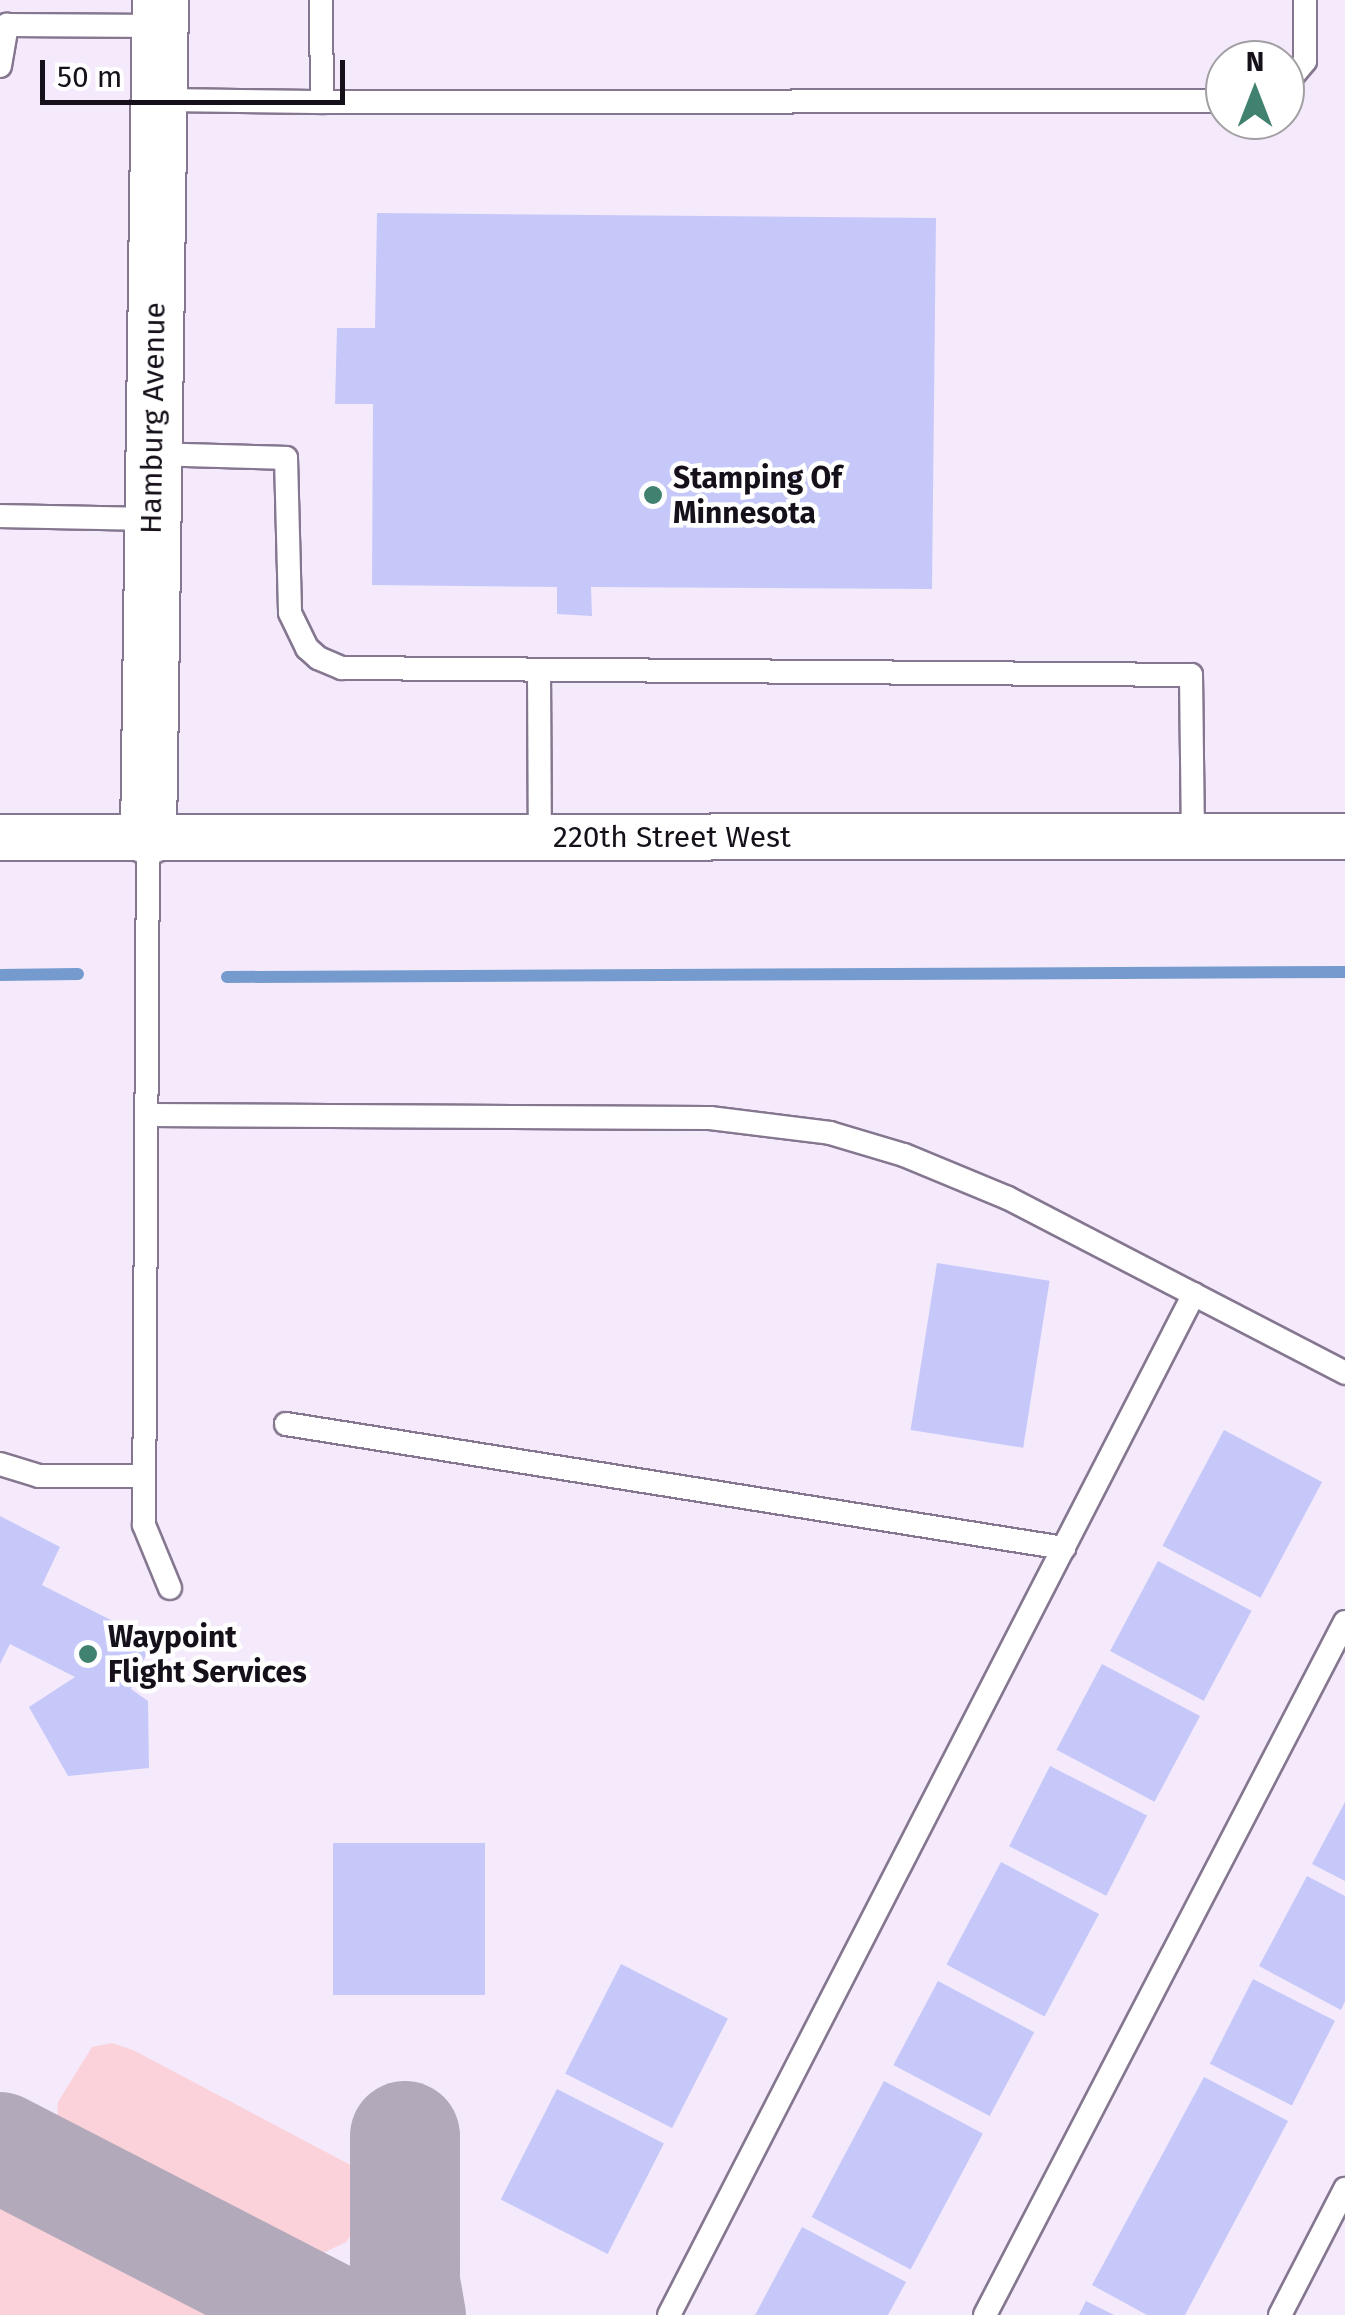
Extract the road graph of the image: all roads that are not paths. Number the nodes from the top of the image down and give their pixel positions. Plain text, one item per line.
1 (321, 0) edge
2 (1304, 0) edge
3 (159, 13) edge
4 (1305, 40) edge
5 (0, 66) edge
6 (158, 100) junction
7 (1205, 101) edge
8 (322, 102) junction
9 (153, 454) junction
10 (0, 516) edge
11 (152, 518) junction
12 (539, 670) junction
13 (148, 836) junction
14 (1345, 836) edge
15 (0, 837) edge
16 (540, 837) junction
17 (1193, 838) junction
18 (149, 1115) junction
19 (1194, 1294) junction
20 (1345, 1373) edge
21 (286, 1424) dead end
22 (0, 1464) edge
23 (144, 1476) junction
24 (1064, 1548) junction
25 (170, 1588) dead end
26 (1345, 1622) edge
27 (1345, 2190) edge
28 (669, 2315) edge
29 (985, 2315) edge
30 (1280, 2315) edge

1 - 8 lane
2 - 4 lane
3 - 5 lane
3 - 6 street, Hamburg Avenue
6 - 8 lane
6 - 9 street, Hamburg Avenue
7 - 8 lane
9 - 11 street, Hamburg Avenue
9 - 12 lane
10 - 11 lane
11 - 13 street, Hamburg Avenue
12 - 16 lane
12 - 17 lane
13 - 15 street, 220th Street West
13 - 16 street, 220th Street West
13 - 18 lane
14 - 17 street, 220th Street West
16 - 17 street, 220th Street West
18 - 19 lane
18 - 23 lane
19 - 20 lane
19 - 24 lane
21 - 24 lane
22 - 23 lane
23 - 25 lane
24 - 28 lane
26 - 29 lane
27 - 30 lane

